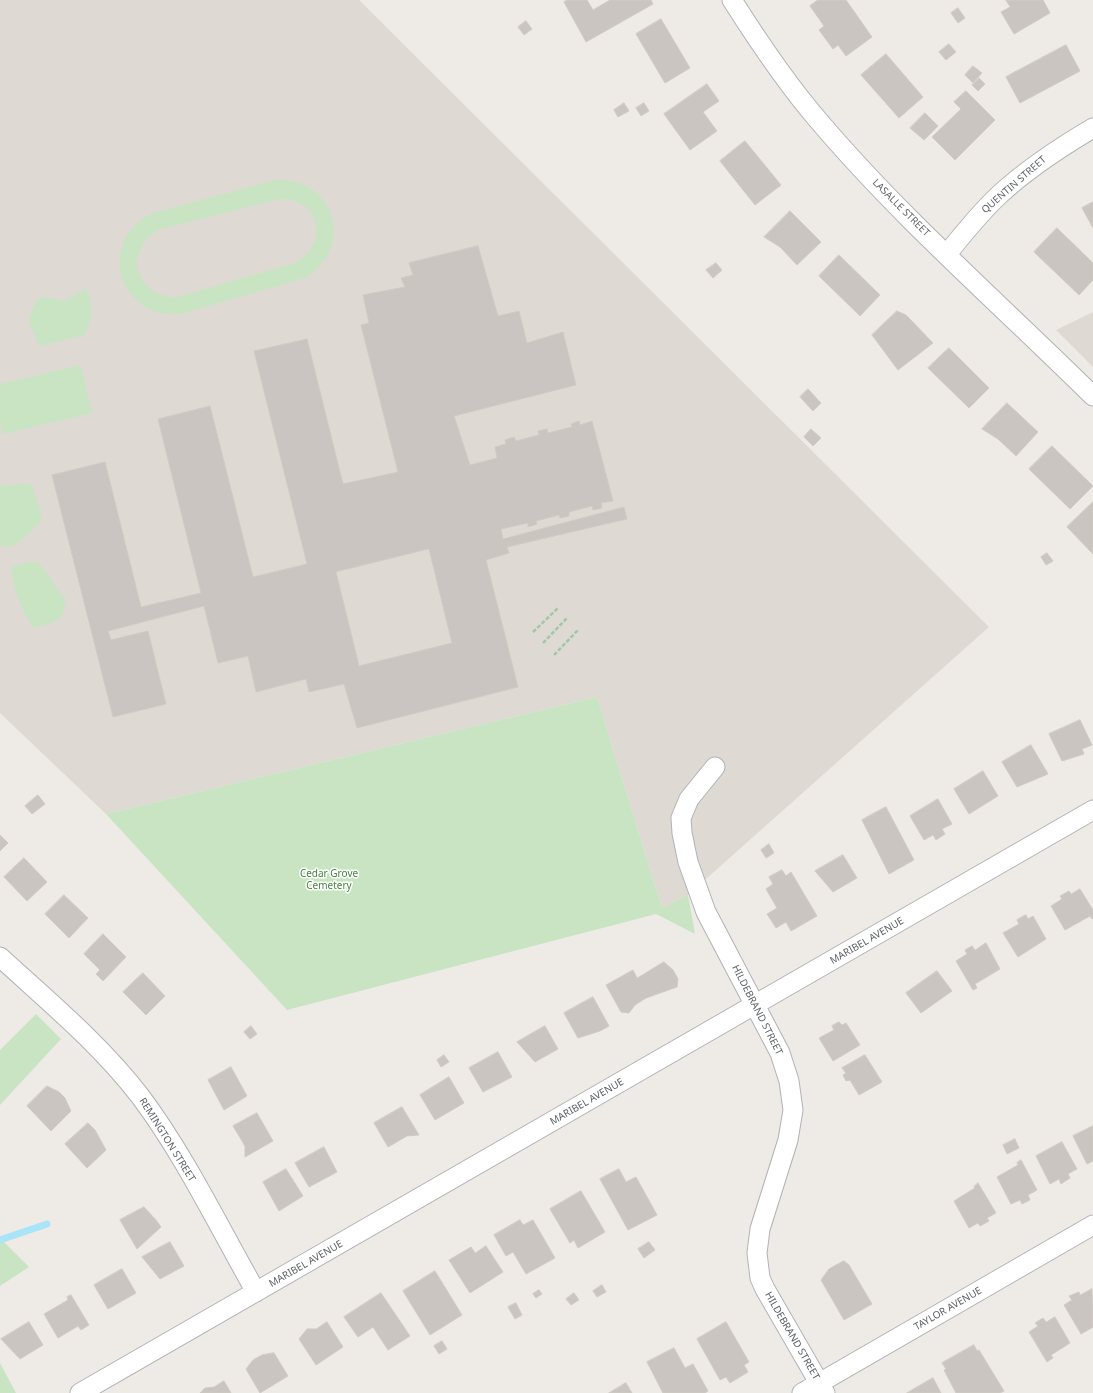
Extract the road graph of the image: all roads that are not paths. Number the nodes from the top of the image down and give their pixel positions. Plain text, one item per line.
1 (732, 0) edge
2 (1093, 128) edge
3 (947, 254) junction
4 (1093, 396) edge
5 (715, 767) dead end
6 (1093, 810) edge
7 (0, 956) edge
8 (756, 1006) junction
9 (1093, 1225) edge
10 (256, 1292) junction
11 (823, 1388) edge
12 (80, 1393) edge
13 (802, 1393) edge

1 - 3 street, LASALLE STREET
2 - 3 street, QUENTIN STREET
3 - 4 street, LASALLE STREET
5 - 8 street, HILDEBRAND STREET
6 - 8 street, MARIBEL AVENUE
7 - 10 street, REMINGTON STREET
8 - 10 street, MARIBEL AVENUE
8 - 11 street, HILDEBRAND STREET
9 - 11 street, TAYLOR AVENUE
10 - 12 street, MARIBEL AVENUE
11 - 13 street, TAYLOR AVENUE

